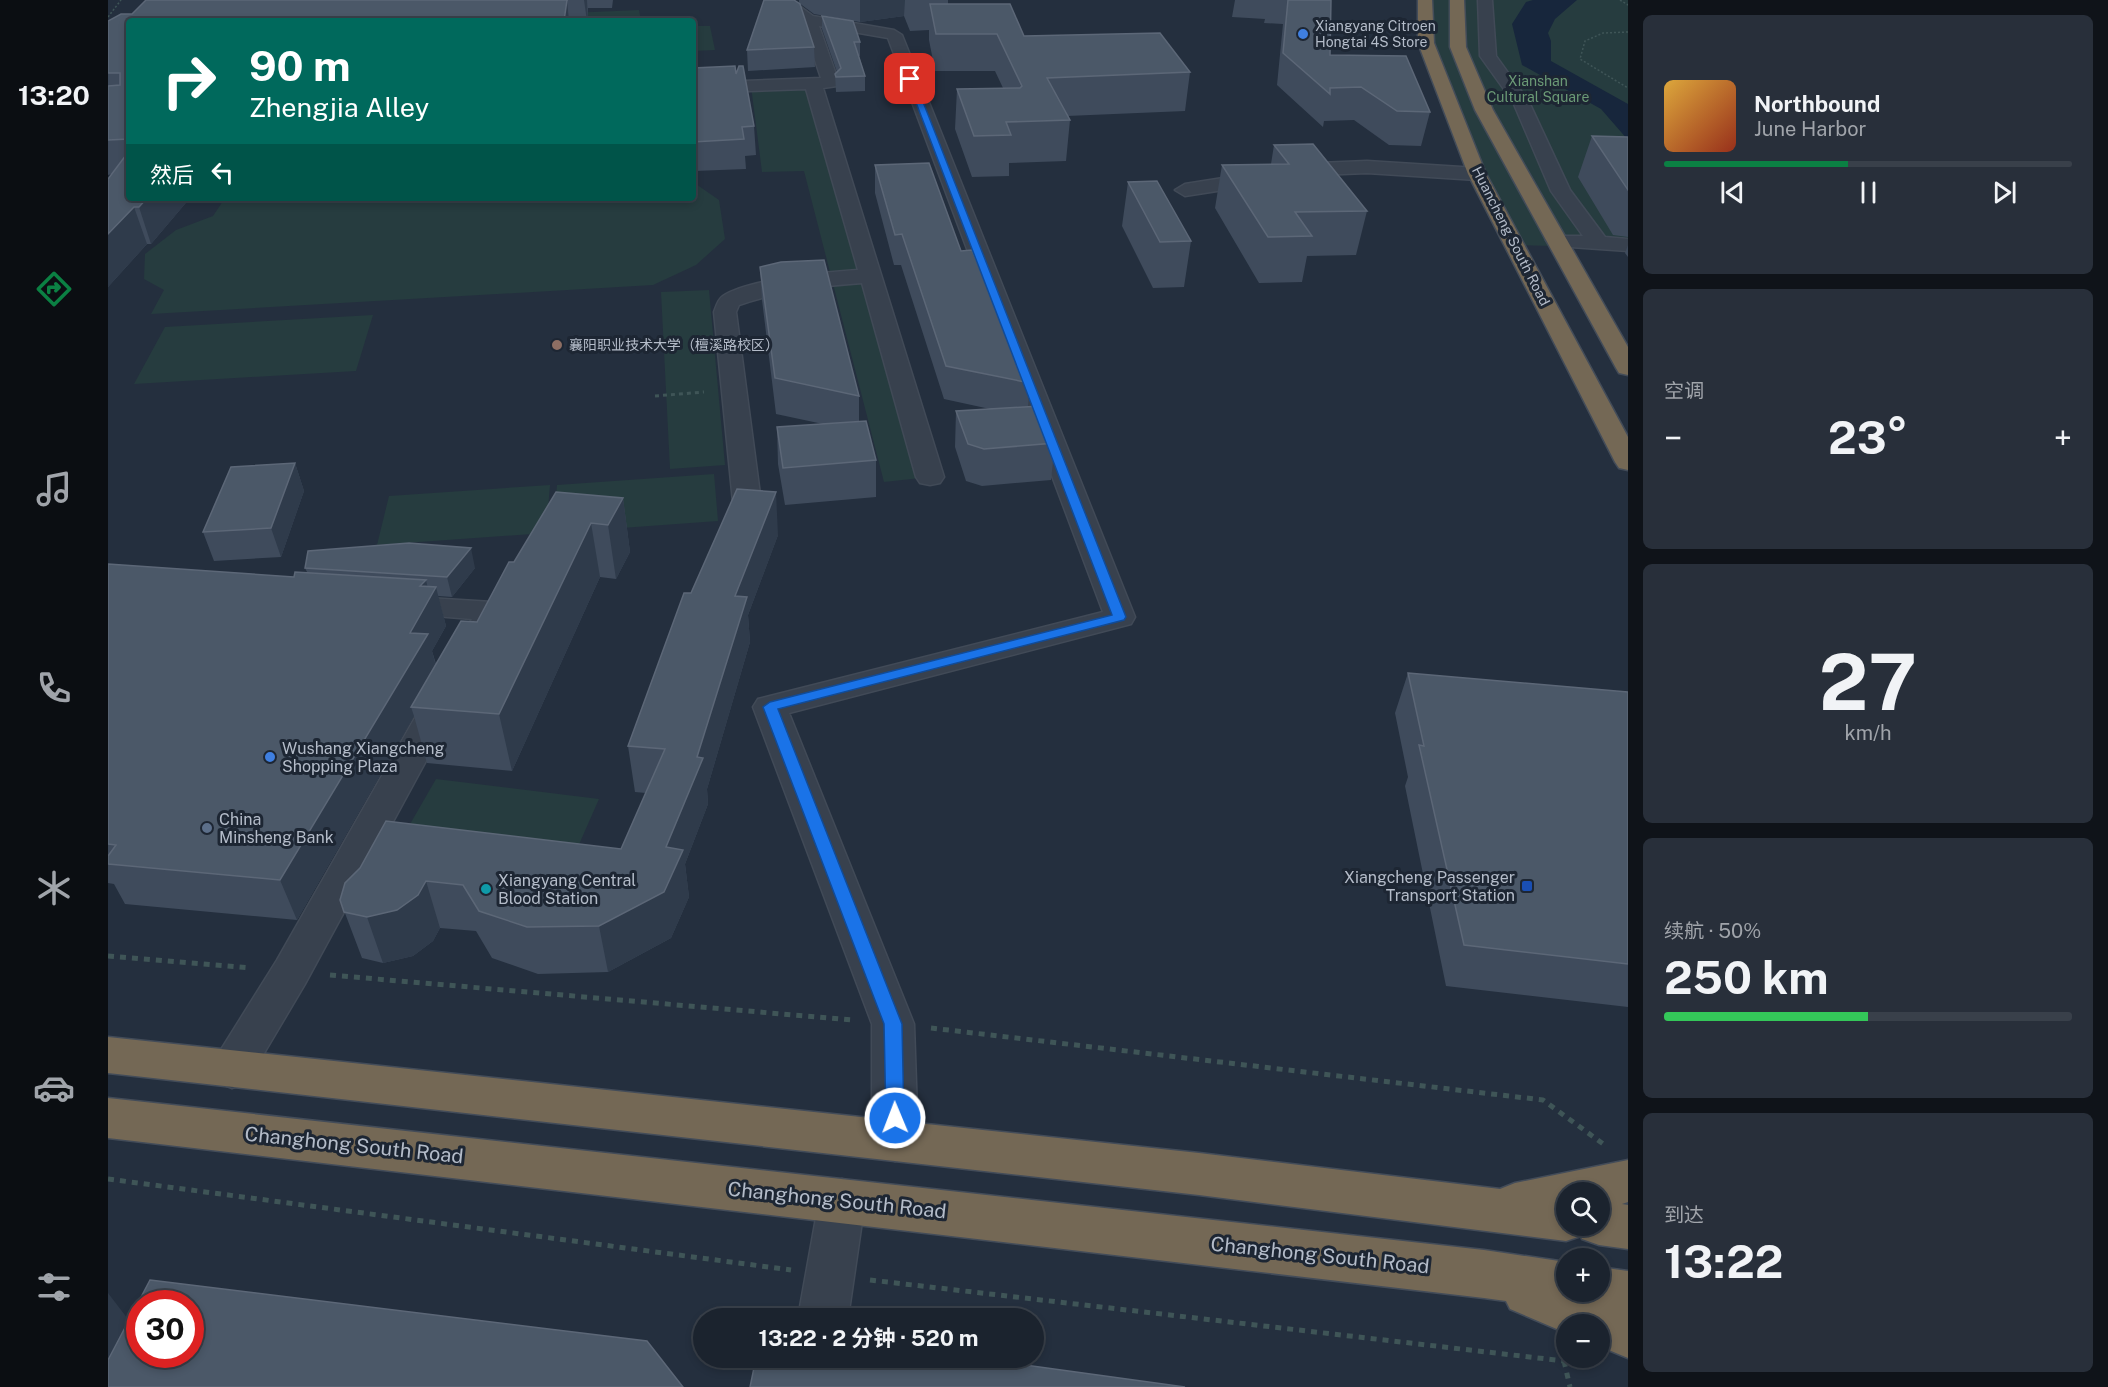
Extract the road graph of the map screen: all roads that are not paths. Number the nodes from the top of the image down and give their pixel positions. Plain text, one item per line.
1 (782, 0) edge
2 (1425, 0) edge
3 (1457, 0) edge
4 (1485, 0) edge
5 (809, 20) junction
6 (813, 83) junction
7 (696, 88) edge
8 (1477, 174) junction
9 (1185, 190) dead end
10 (1556, 240) junction
11 (1599, 243) junction
12 (1628, 245) edge
13 (870, 276) junction
14 (1628, 368) edge
15 (1628, 462) edge
16 (930, 477) dead end
17 (747, 502) edge
18 (364, 602) edge
19 (108, 1054) edge
20 (232, 1069) junction
21 (108, 1118) edge
22 (895, 1142) junction
23 (1628, 1181) edge
24 (1610, 1185) edge
25 (1556, 1196) edge
26 (842, 1201) junction
27 (1489, 1210) junction
28 (1556, 1218) edge
29 (1610, 1225) edge
30 (1628, 1227) edge
31 (1484, 1274) junction
32 (1556, 1285) edge
33 (1610, 1292) edge
34 (1628, 1295) edge
35 (825, 1308) edge
36 (1628, 1333) edge

1 - 5 street
2 - 8 highway, Huancheng South Road
3 - 10 highway
4 - 11 street
5 - 6 street
5 - 22 street
6 - 7 street
6 - 13 street
8 - 9 street
8 - 15 highway, Huancheng South Road
10 - 11 street
10 - 14 highway
11 - 12 street
13 - 16 street
13 - 17 street
18 - 20 street
19 - 20 highway
20 - 22 highway
21 - 26 highway, Changhong South Road
22 - 27 highway
23 - 24 highway
25 - 27 highway
26 - 31 highway, Changhong South Road
26 - 35 street
27 - 28 highway
29 - 30 highway
31 - 32 highway, Changhong South Road
31 - 36 highway
33 - 34 highway

